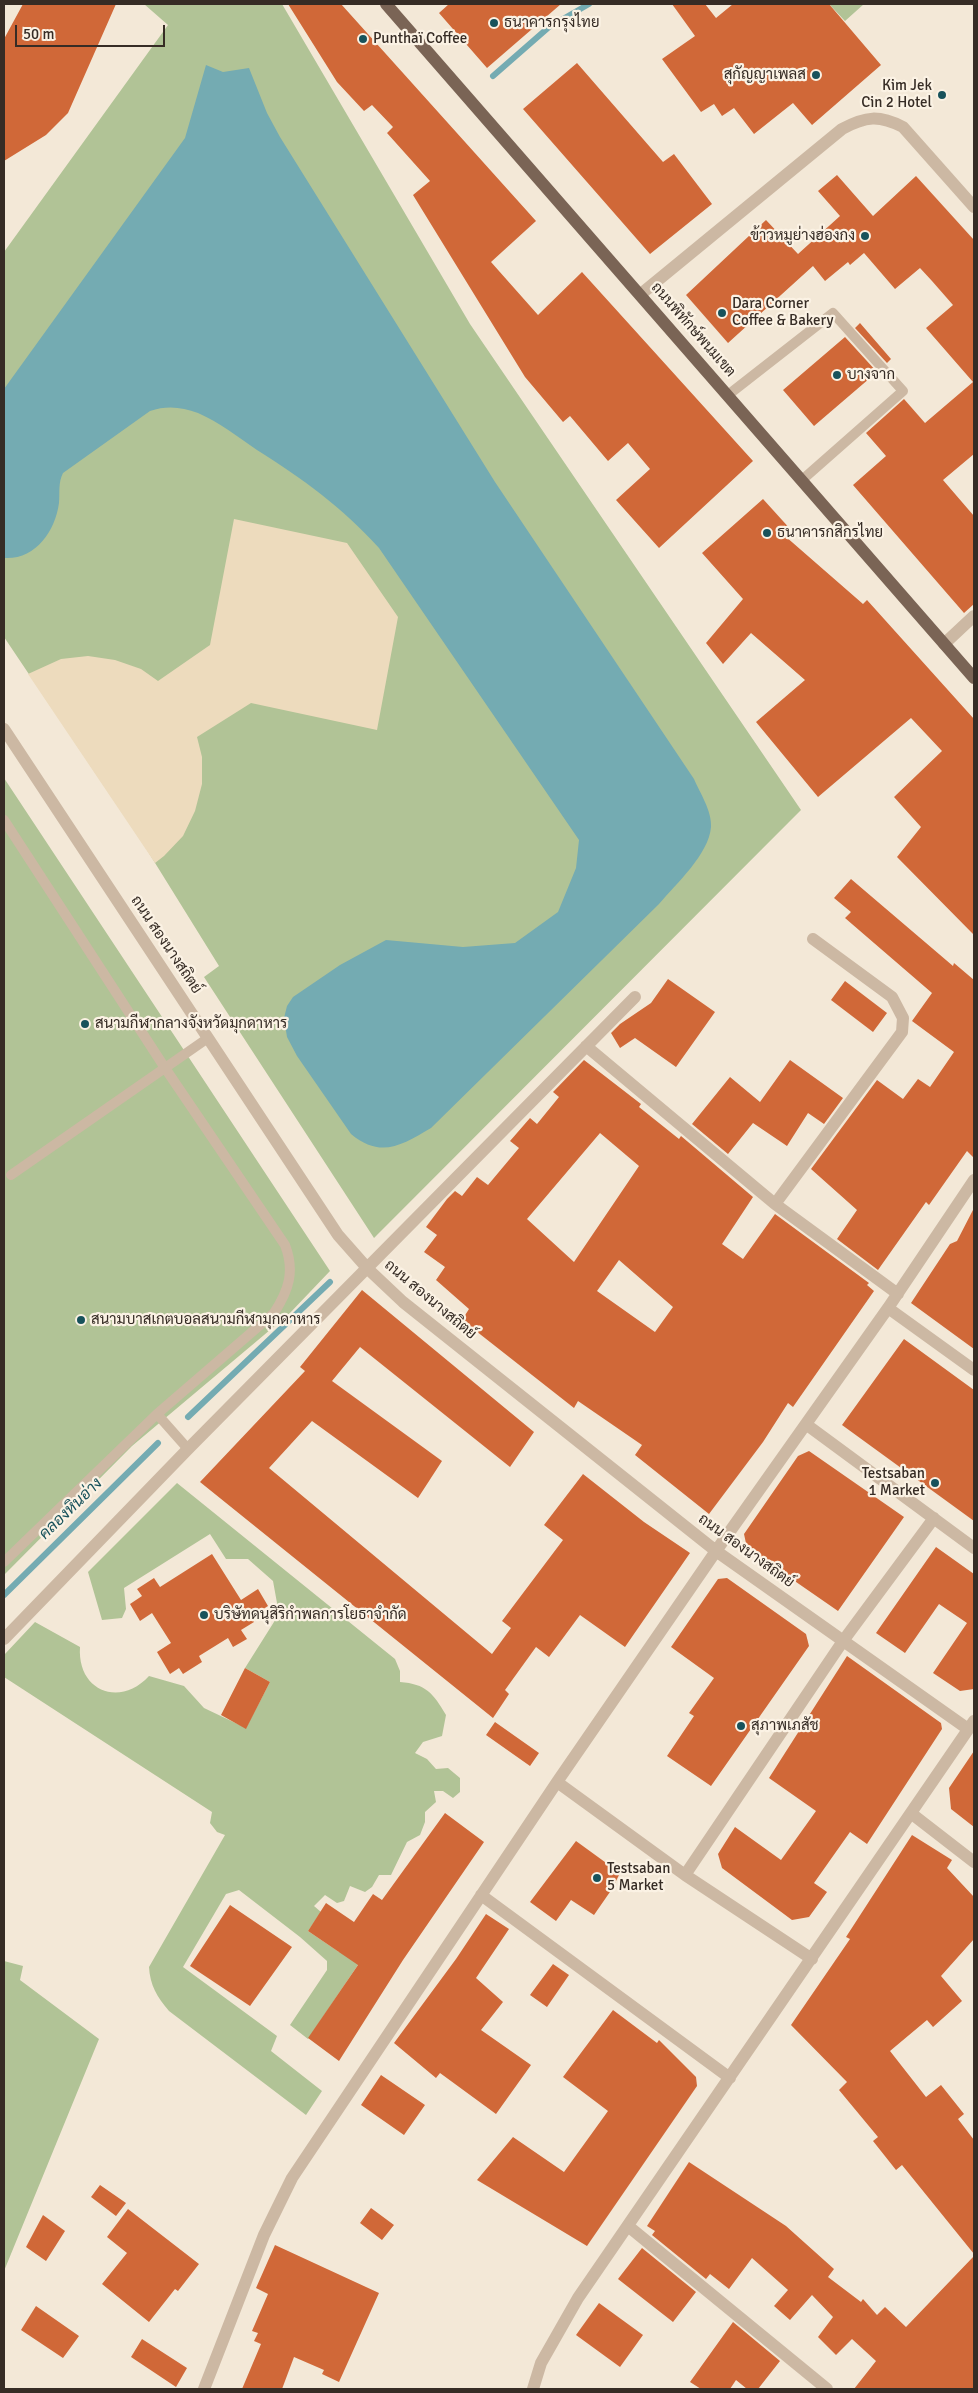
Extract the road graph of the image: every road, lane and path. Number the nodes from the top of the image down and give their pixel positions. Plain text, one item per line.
1 (386, 4) edge
2 (974, 207) edge
3 (641, 294) junction
4 (728, 395) junction
5 (802, 480) junction
6 (974, 616) edge
7 (944, 644) junction
8 (974, 678) edge
9 (4, 729) edge
10 (4, 820) edge
11 (814, 939) dead end
12 (636, 997) dead end
13 (208, 1038) junction
14 (586, 1046) junction
15 (165, 1068) junction
16 (11, 1175) dead end
17 (974, 1180) edge
18 (776, 1204) junction
19 (368, 1269) junction
20 (898, 1294) junction
21 (888, 1308) junction
22 (974, 1370) edge
23 (157, 1414) junction
24 (808, 1425) junction
25 (188, 1449) junction
26 (934, 1518) junction
27 (974, 1548) edge
28 (716, 1551) junction
29 (4, 1562) edge
30 (4, 1639) edge
31 (843, 1641) junction
32 (971, 1725) edge
33 (557, 1782) junction
34 (912, 1814) junction
35 (974, 1862) edge
36 (685, 1875) junction
37 (482, 1895) junction
38 (812, 1959) junction
39 (730, 2078) junction
40 (628, 2226) junction
41 (204, 2389) edge
42 (532, 2389) edge
43 (827, 2389) edge

1 - 3 main road, ถนนพิทักษ์พนมเขต
2 - 3 street
3 - 4 main road, ถนนพิทักษ์พนมเขต
4 - 5 main road, ถนนพิทักษ์พนมเขต
4 - 5 lane
5 - 7 main road, ถนนพิทักษ์พนมเขต
6 - 7 street
7 - 8 main road, ถนนพิทักษ์พนมเขต
9 - 13 street, ถนน สองนางสถิตย์
10 - 15 lane
11 - 18 street
12 - 14 street
13 - 15 lane
13 - 19 street, ถนน สองนางสถิตย์
14 - 18 street
14 - 19 street
15 - 16 lane
15 - 23 lane
17 - 20 street
18 - 20 street
19 - 25 street
19 - 28 street, ถนน สองนางสถิตย์
20 - 21 street
21 - 22 street
21 - 24 street
23 - 25 lane
23 - 29 lane
24 - 26 street
24 - 28 street
25 - 30 street
26 - 27 street
26 - 31 street
28 - 31 street, ถนน สองนางสถิตย์
28 - 33 street
31 - 32 street, ถนน สองนางสถิตย์
31 - 36 street
32 - 34 street
33 - 36 street
33 - 37 street
34 - 35 street
34 - 38 street
36 - 38 street
37 - 39 street
37 - 41 street
38 - 39 street
39 - 40 street
40 - 42 street
40 - 43 street

